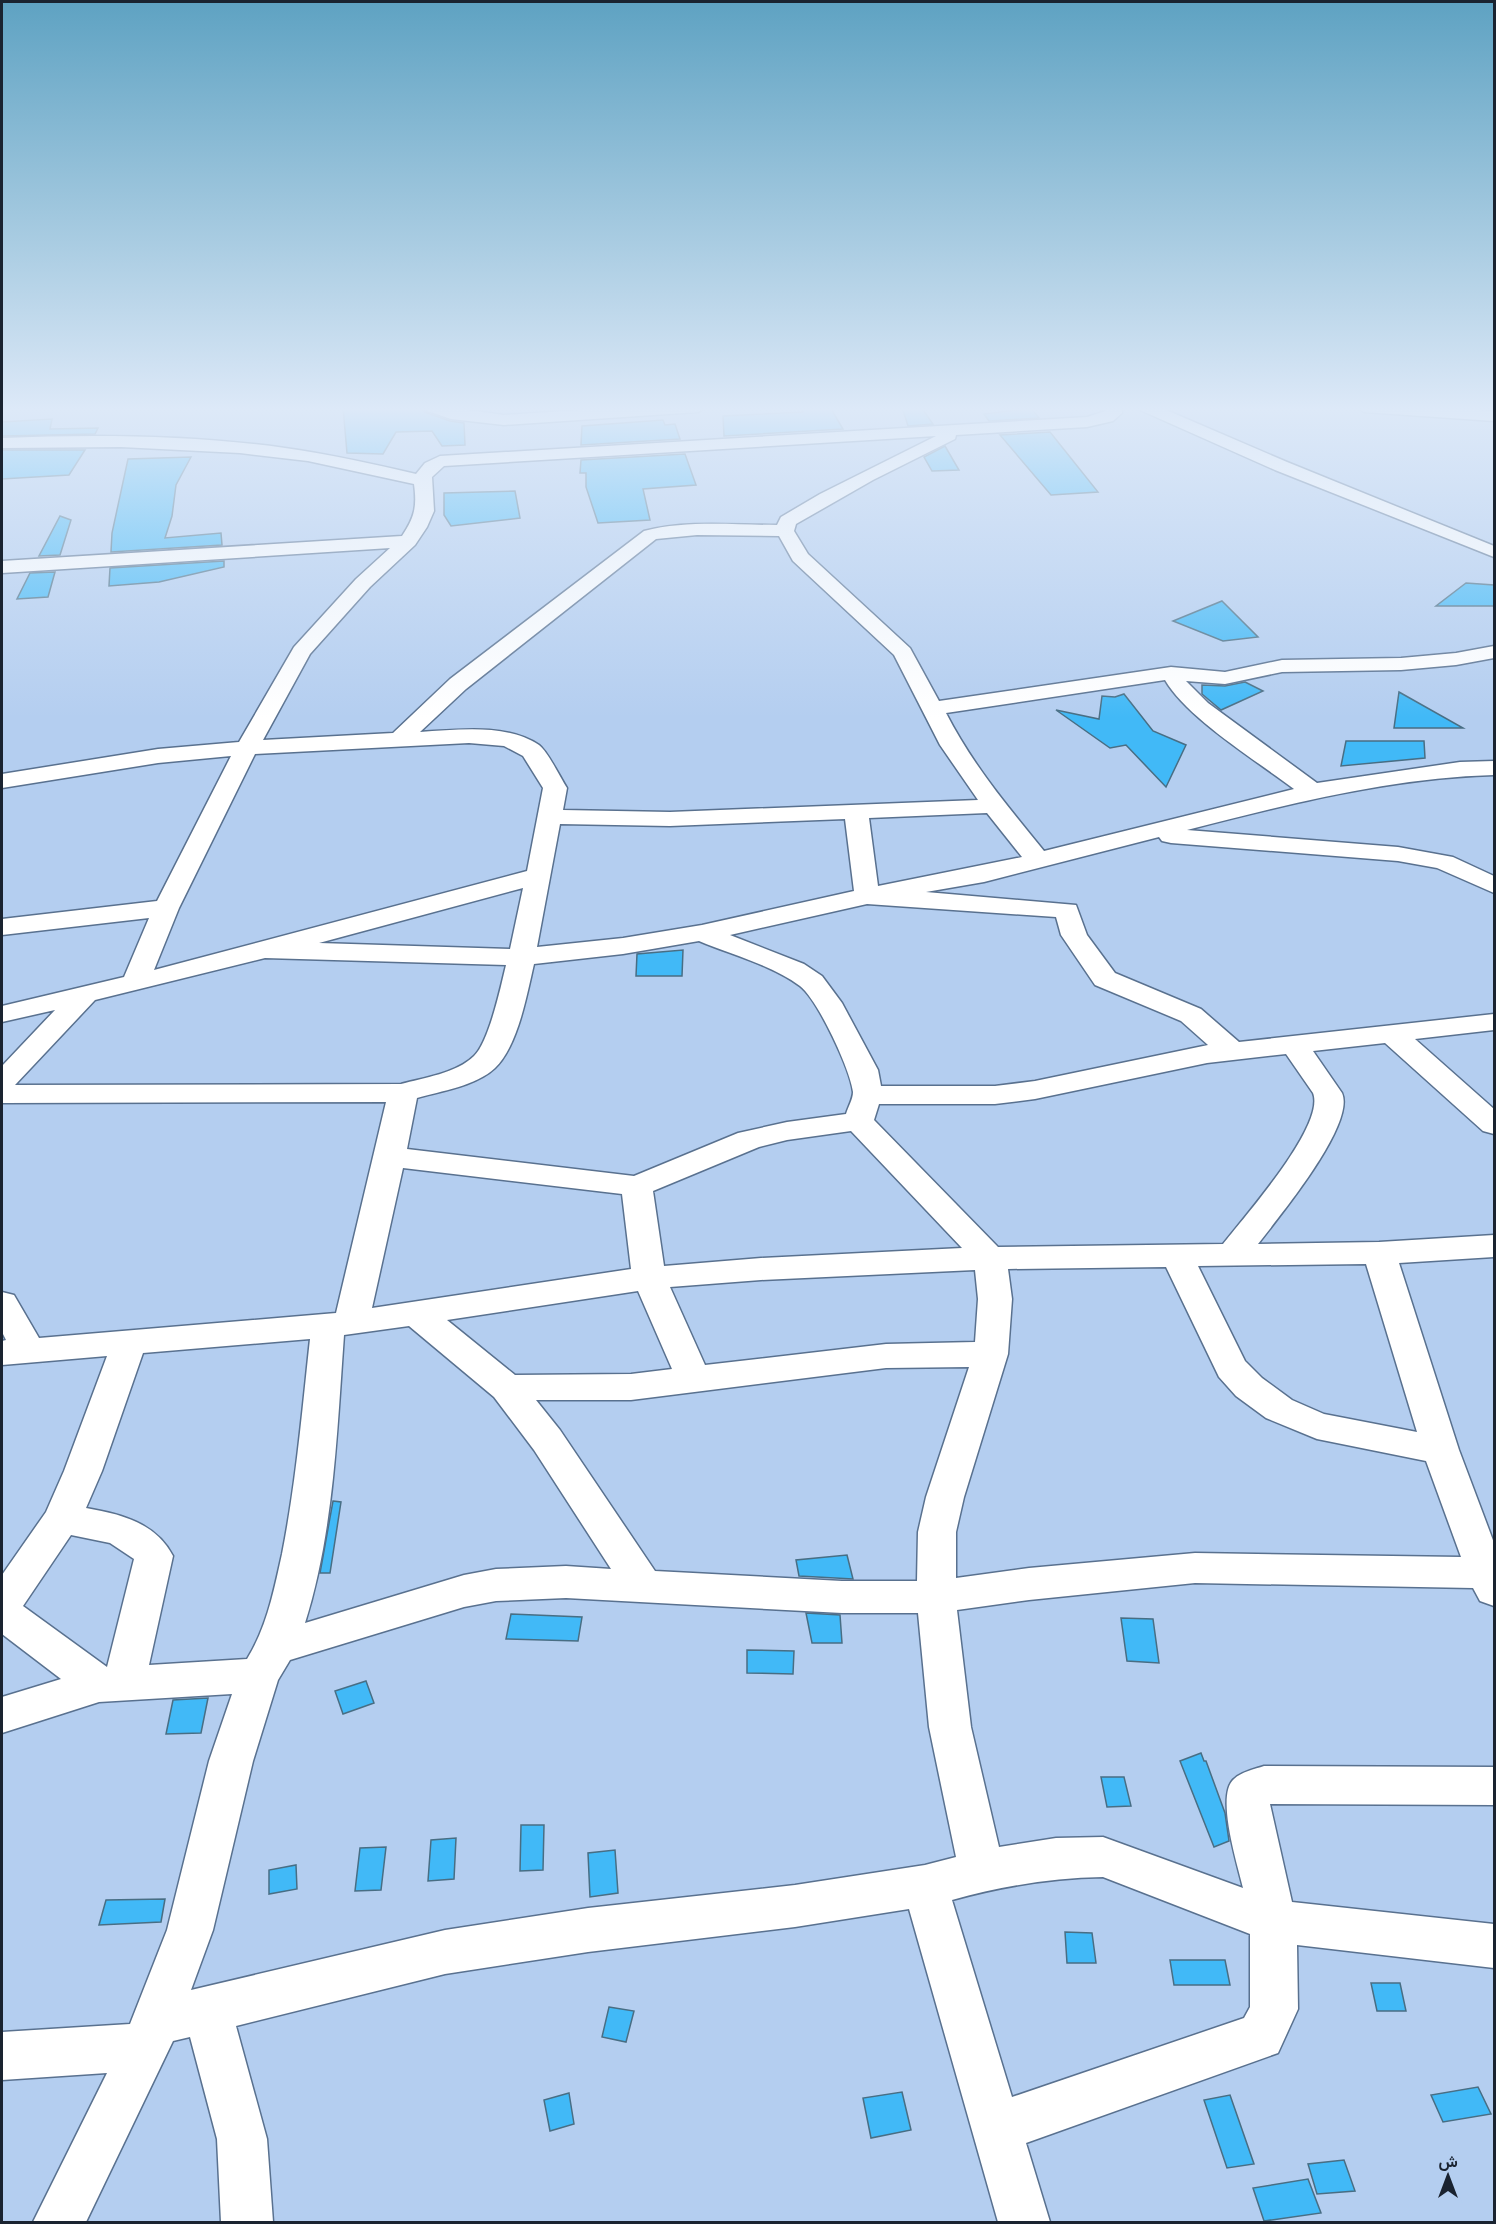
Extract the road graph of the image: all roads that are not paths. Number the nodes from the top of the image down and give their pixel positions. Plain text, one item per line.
1 (424, 511) edge
2 (805, 511) edge
3 (1392, 511) edge
4 (785, 531) junction
5 (408, 541) junction
6 (1494, 552) edge
7 (2, 567) edge
8 (1494, 652) edge
9 (1171, 673) junction
10 (931, 709) junction
11 (399, 740) junction
12 (248, 748) junction
13 (1494, 768) edge
14 (1460, 769) junction
15 (1494, 776) edge
16 (2, 781) edge
17 (1312, 791) junction
18 (994, 806) junction
19 (856, 812) junction
20 (549, 817) junction
21 (1148, 834) junction
22 (1038, 860) junction
23 (537, 876) junction
24 (1494, 885) edge
25 (867, 896) junction
26 (166, 908) junction
27 (2, 927) edge
28 (702, 933) junction
29 (263, 950) junction
30 (521, 957) junction
31 (135, 983) junction
32 (84, 996) junction
33 (2, 1014) edge
34 (1494, 1022) edge
35 (1392, 1033) junction
36 (1294, 1044) junction
37 (1232, 1051) junction
38 (2, 1082) edge
39 (403, 1093) junction
40 (2, 1094) edge
41 (863, 1108) junction
42 (1494, 1125) edge
43 (390, 1157) junction
44 (637, 1186) junction
45 (1494, 1246) edge
46 (1379, 1253) junction
47 (1176, 1254) junction
48 (1233, 1254) junction
49 (990, 1258) junction
50 (649, 1278) junction
51 (2, 1303) edge
52 (416, 1313) junction
53 (339, 1325) junction
54 (130, 1342) junction
55 (15, 1352) edge
56 (991, 1354) junction
57 (694, 1379) junction
58 (507, 1388) junction
59 (1441, 1450) junction
60 (62, 1519) junction
61 (1490, 1582) edge
62 (643, 1586) junction
63 (936, 1598) junction
64 (2, 1605) edge
65 (2, 1612) edge
66 (268, 1661) junction
67 (112, 1684) junction
68 (2, 1714) edge
69 (1494, 1786) edge
70 (982, 1870) junction
71 (925, 1886) junction
72 (1273, 1921) junction
73 (1494, 1946) edge
74 (207, 2009) junction
75 (150, 2034) junction
76 (2, 2056) edge
77 (996, 2128) junction
78 (58, 2223) edge
79 (247, 2223) edge
80 (1024, 2223) edge

1 - 5 street
2 - 4 street
3 - 6 street
4 - 10 street
4 - 11 street
5 - 7 street
5 - 12 street
8 - 9 street
9 - 10 street
9 - 17 street
10 - 18 street
11 - 12 street
11 - 20 street
12 - 16 street
12 - 26 street
13 - 14 street
14 - 15 street
14 - 17 street
17 - 21 street
18 - 19 street
18 - 22 street
19 - 20 street
19 - 25 street
20 - 23 street
21 - 22 street
21 - 24 street
22 - 25 street
23 - 29 street
23 - 30 street
25 - 28 street
25 - 37 street
26 - 27 street
26 - 31 street
28 - 30 street
28 - 41 street
29 - 30 street
29 - 31 street
30 - 39 street
31 - 32 street
32 - 33 street
32 - 38 street
34 - 35 street
35 - 36 street
35 - 42 street
36 - 37 street
36 - 48 street
37 - 41 street
39 - 40 street
39 - 43 street
41 - 44 street
41 - 49 street
43 - 44 street
43 - 53 street
44 - 50 street
45 - 46 street
46 - 48 street
46 - 59 street
47 - 48 street
47 - 49 street
47 - 59 street
49 - 50 street
49 - 56 street
50 - 52 street
50 - 57 street
51 - 55 street
52 - 53 street
52 - 58 street
53 - 54 street
53 - 66 street
54 - 55 street
54 - 60 street
56 - 57 street
56 - 63 street
57 - 58 street
58 - 62 street
59 - 61 street
60 - 64 street
60 - 67 street
61 - 63 street
62 - 63 street
62 - 66 street
63 - 70 street
65 - 67 street
66 - 67 street
66 - 75 street
67 - 68 street
69 - 72 street
70 - 71 street
70 - 72 street
71 - 74 street
71 - 77 street
72 - 73 street
72 - 77 street
74 - 75 street
74 - 79 street
75 - 76 street
75 - 78 street
77 - 80 street

